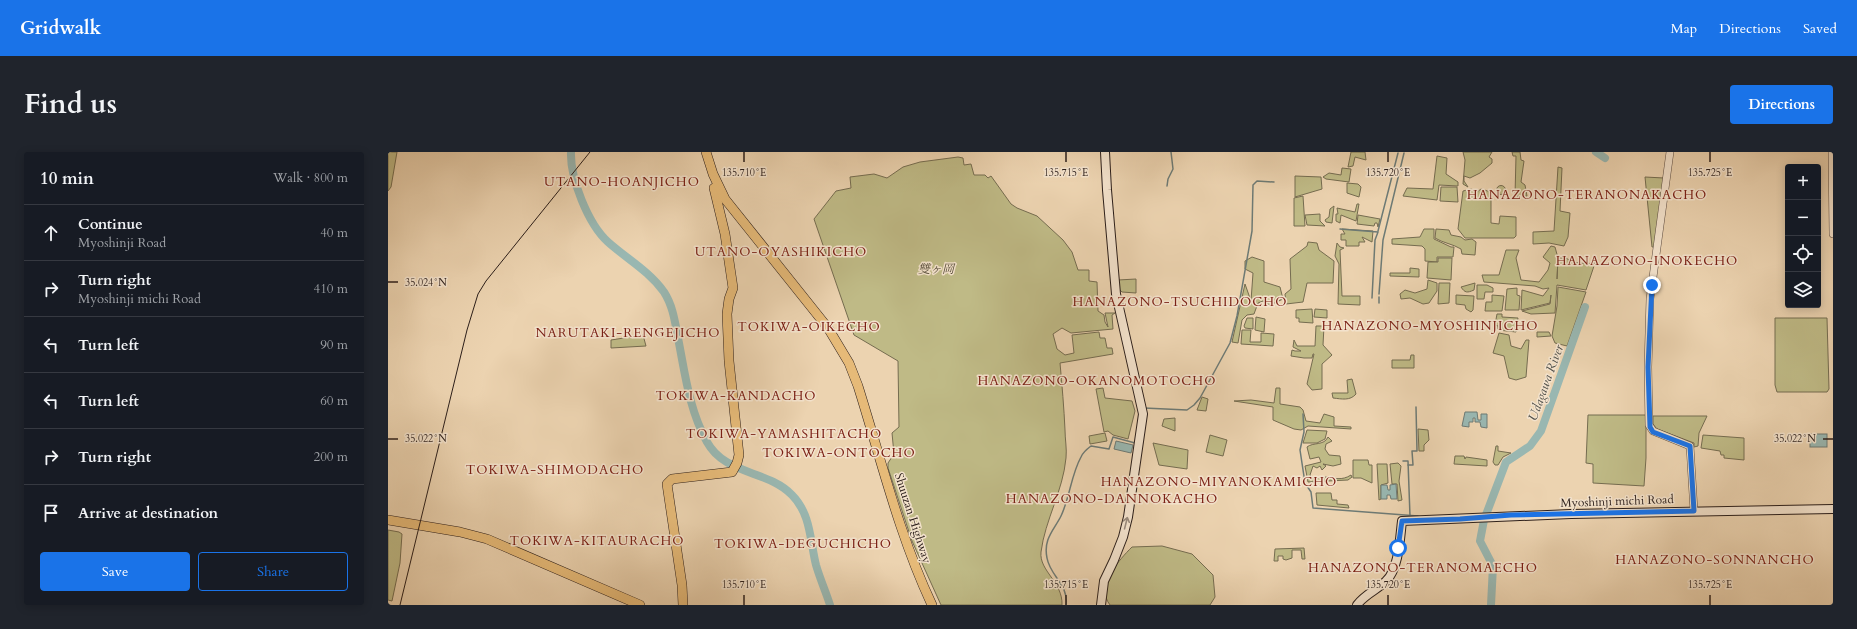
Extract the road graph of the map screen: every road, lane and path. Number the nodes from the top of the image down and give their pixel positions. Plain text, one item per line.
1 (706, 152) edge
2 (1106, 152) edge
3 (1670, 152) edge
4 (1832, 152) edge
5 (718, 186) junction
6 (1833, 234) edge
7 (1833, 509) edge
8 (1694, 511) junction
9 (388, 520) edge
10 (640, 605) edge
11 (683, 605) edge
12 (932, 605) edge
13 (1101, 605) edge
14 (1357, 605) edge

1 - 5 main road, Shuuzan Highway
13 -> 2 main road
3 - 8 street
4 - 6 street
5 - 11 main road
5 - 12 main road, Shuuzan Highway
7 - 8 main road, Myoshinji michi Road
8 - 14 main road, Myoshinji michi Road
9 - 10 main road

